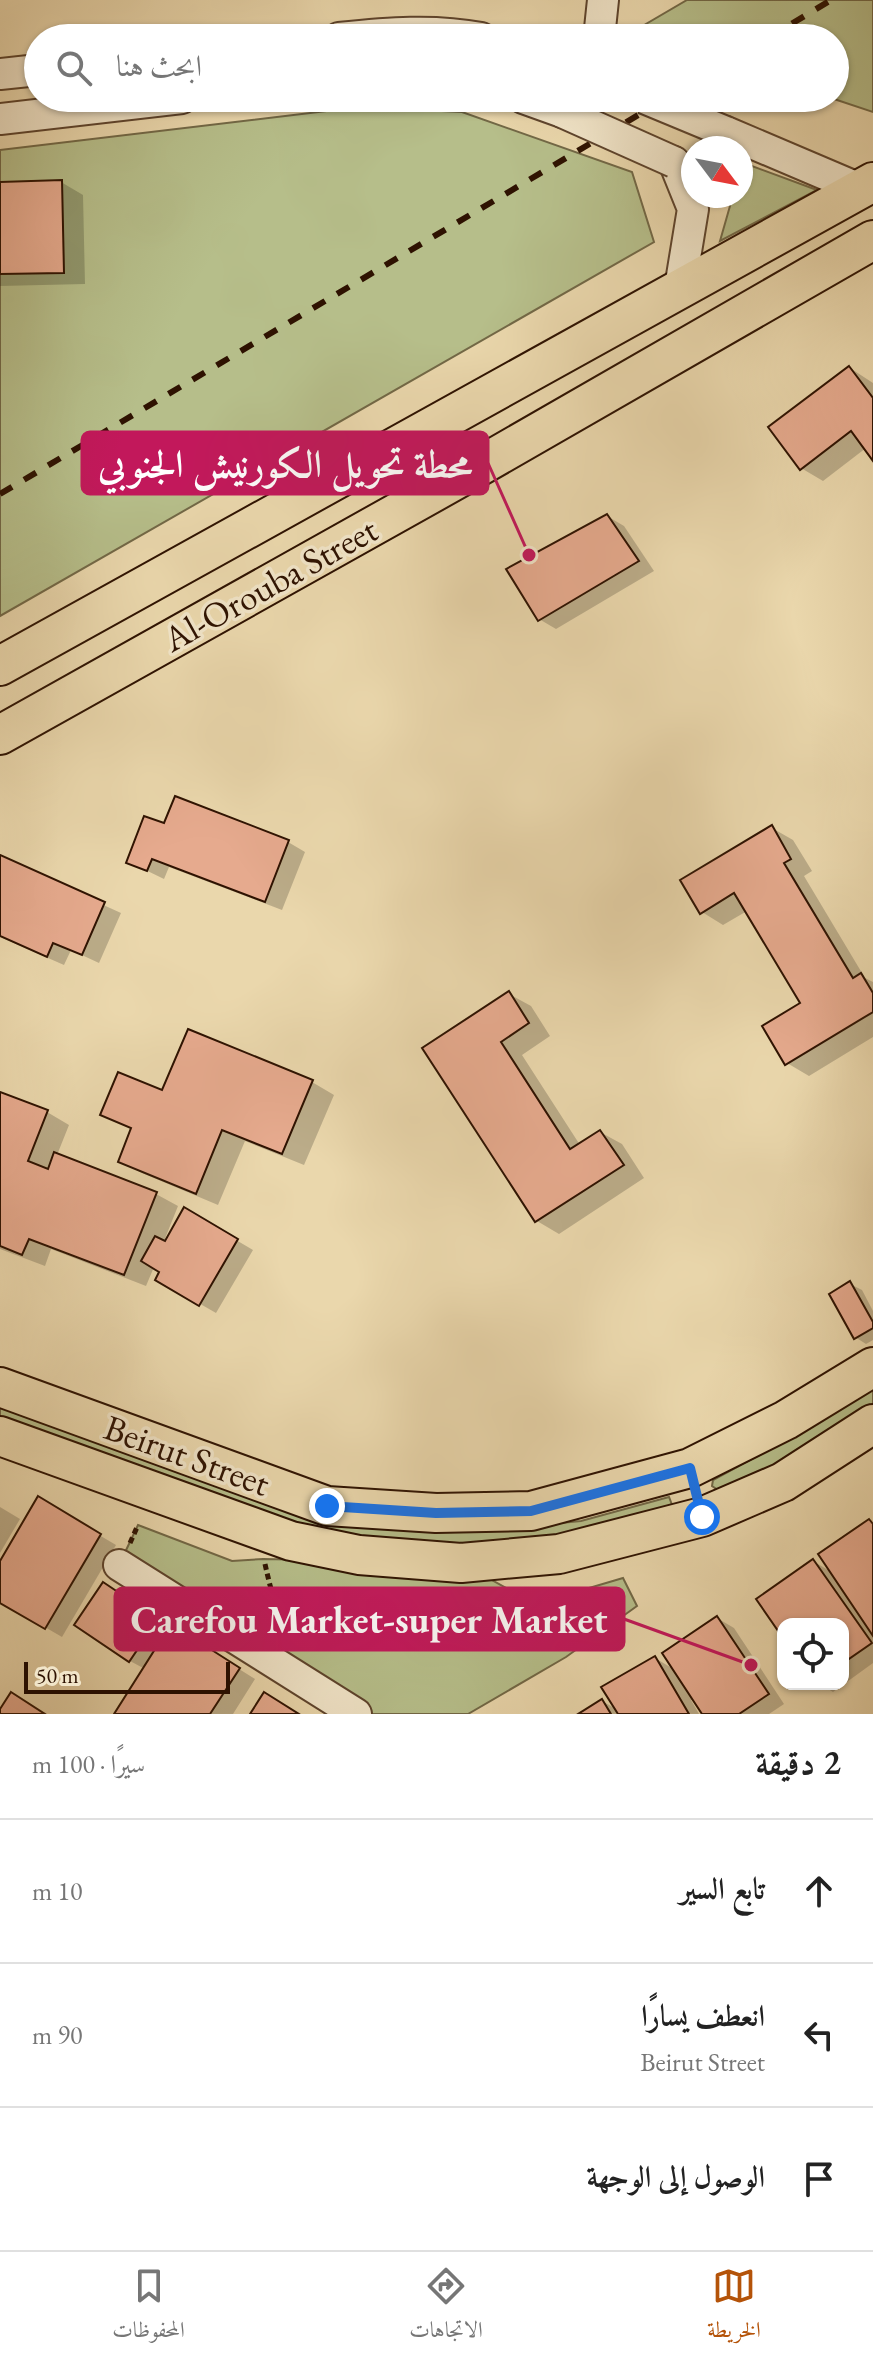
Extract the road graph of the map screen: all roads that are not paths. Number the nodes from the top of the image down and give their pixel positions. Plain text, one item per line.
1 (603, 0) edge
2 (600, 24) edge
3 (24, 71) edge
4 (0, 74) edge
5 (61, 112) edge
6 (562, 112) edge
7 (678, 112) edge
8 (0, 119) edge
9 (867, 186) edge
10 (873, 240) edge
11 (680, 288) junction
12 (0, 666) edge
13 (0, 735) edge
14 (873, 1367) edge
15 (0, 1387) edge
16 (873, 1424) edge
17 (0, 1436) edge
18 (690, 1468) junction
19 (702, 1517) junction
20 (119, 1565) dead end
21 (356, 1714) edge

1 - 2 street
3 - 4 street
5 - 8 street
6 - 11 street, bridge
7 - 9 street, bridge
9 - 11 main road, Al-Orouba Street
10 - 13 main road, Al-Orouba Street
11 - 12 main road, Al-Orouba Street
14 - 18 main road, Beirut Street
15 - 18 main road, Beirut Street
16 - 19 main road, Beirut Street
17 - 19 main road, Beirut Street
18 - 19 main road
20 - 21 street

